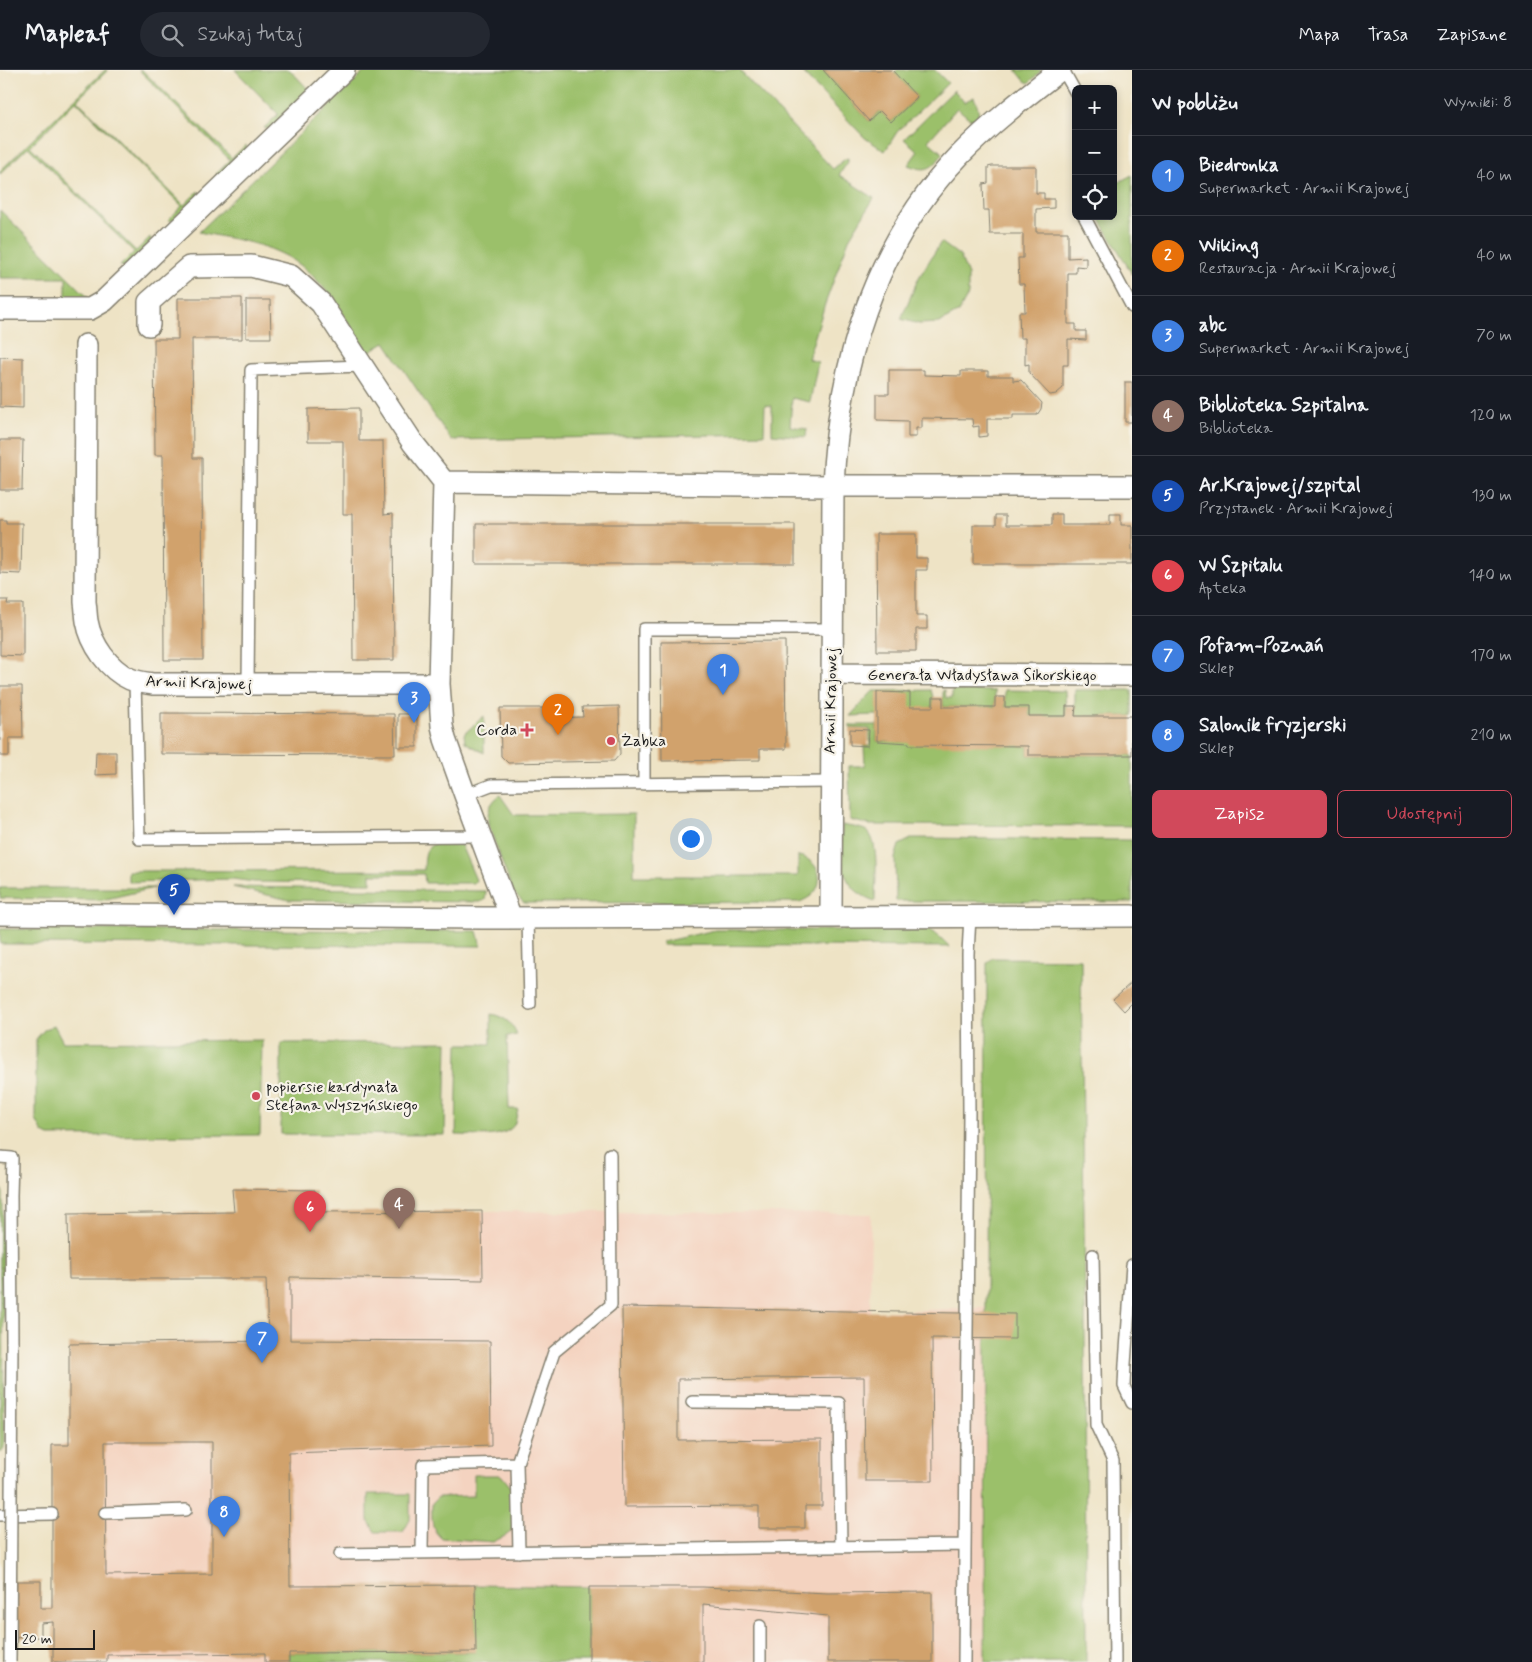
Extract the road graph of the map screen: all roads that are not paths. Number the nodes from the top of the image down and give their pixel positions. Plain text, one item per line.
1 (344, 70) edge
2 (1061, 70) edge
3 (1072, 87) edge
4 (1086, 220) edge
5 (1132, 306) edge
6 (0, 309) edge
7 (149, 325) dead end
8 (86, 345) dead end
9 (362, 366) junction
10 (444, 482) junction
11 (832, 486) junction
12 (1132, 486) edge
13 (832, 629) junction
14 (833, 674) junction
15 (1132, 675) edge
16 (135, 681) junction
17 (440, 684) junction
18 (248, 685) junction
19 (830, 782) junction
20 (644, 784) junction
21 (465, 795) junction
22 (480, 836) junction
23 (0, 914) edge
24 (831, 916) junction
25 (970, 916) junction
26 (1132, 916) edge
27 (519, 918) junction
28 (530, 1004) dead end
29 (610, 1154) dead end
30 (0, 1157) edge
31 (1092, 1256) dead end
32 (1132, 1266) edge
33 (692, 1402) dead end
34 (1132, 1403) edge
35 (517, 1463) junction
36 (186, 1510) dead end
37 (106, 1512) dead end
38 (52, 1514) dead end
39 (0, 1515) edge
40 (965, 1546) junction
41 (841, 1547) junction
42 (519, 1552) junction
43 (422, 1553) junction
44 (340, 1554) dead end
45 (760, 1626) dead end
46 (10, 1662) edge
47 (760, 1662) edge
48 (964, 1662) edge
49 (1115, 1662) edge

1 - 6 street
2 - 3 lane
2 - 11 street
4 - 5 lane
7 - 9 street
8 - 16 street, Armii Krajowej
9 - 10 street
9 - 18 lane
10 - 11 street
10 - 17 street
11 - 12 street
11 - 13 street, Armii Krajowej
13 - 14 street, Armii Krajowej
13 - 20 lane
14 - 15 street, Generała Władysława Sikorskiego
14 - 19 street, Armii Krajowej
16 - 18 street, Armii Krajowej
16 - 22 lane
17 - 18 street, Armii Krajowej
17 - 21 street
19 - 20 lane
19 - 24 street, Armii Krajowej
20 - 21 lane
21 - 22 street
22 - 27 street
23 - 27 street
24 - 25 street
24 - 27 street
25 - 26 street
25 - 40 lane
27 - 28 lane
29 - 35 lane
30 - 46 lane, bridge
31 - 49 lane
32 - 34 lane
33 - 41 lane
35 - 42 lane
35 - 43 lane
36 - 37 lane
38 - 39 lane
40 - 41 lane
40 - 48 lane
41 - 42 lane
42 - 43 lane
43 - 44 lane
45 - 47 lane

